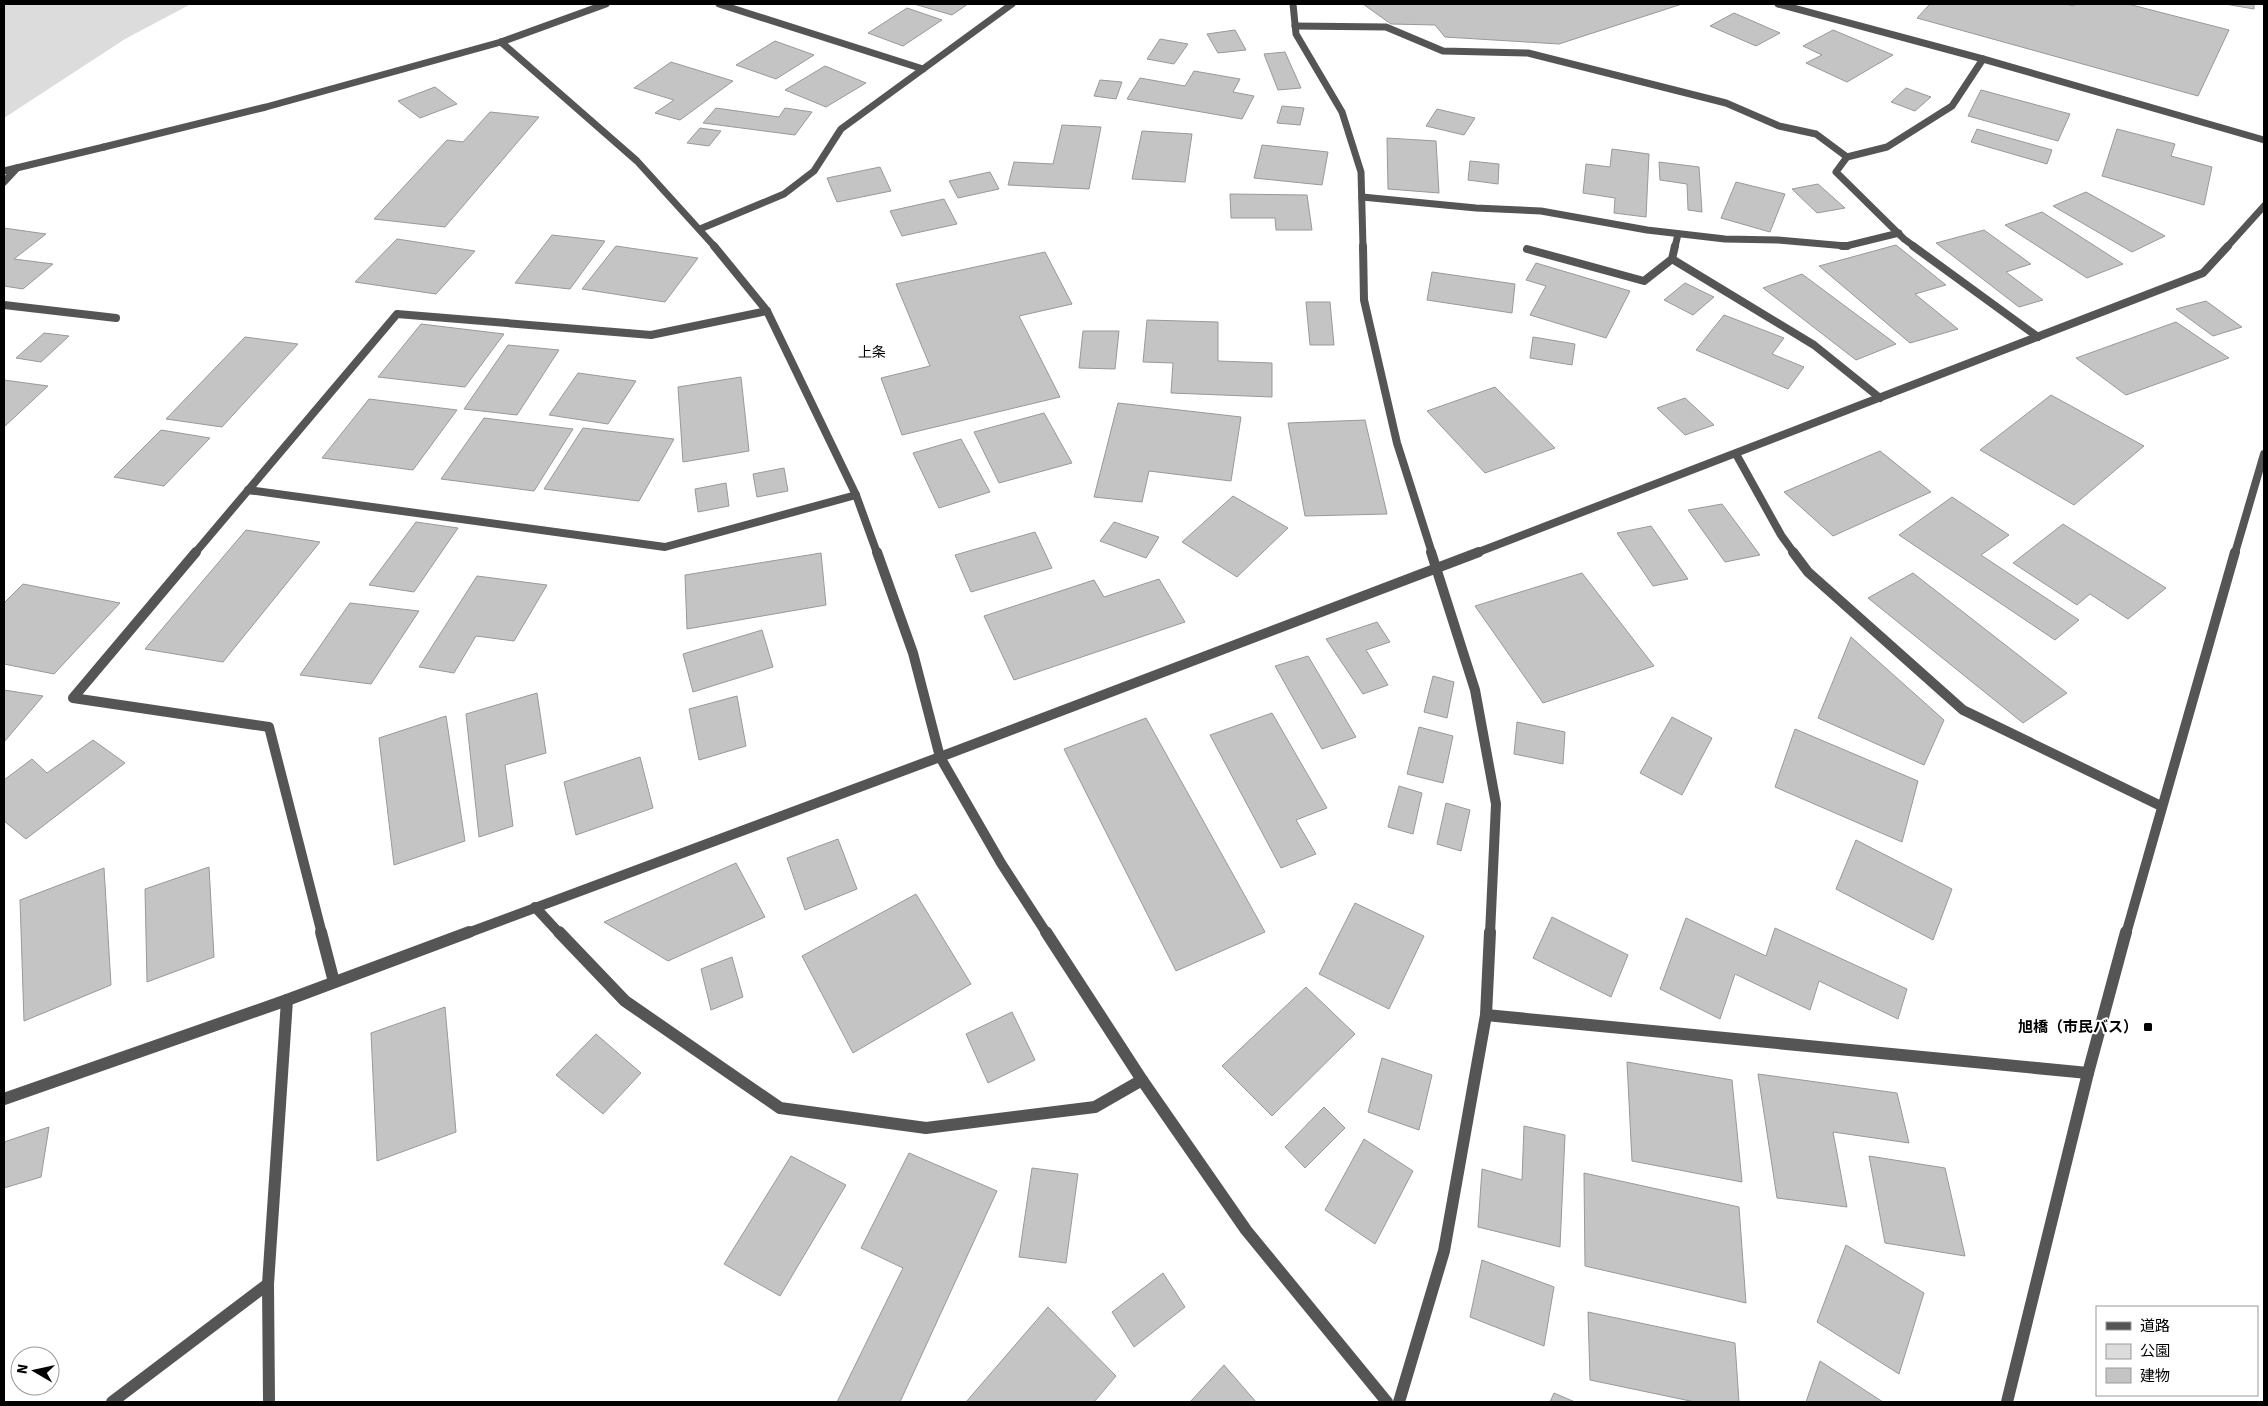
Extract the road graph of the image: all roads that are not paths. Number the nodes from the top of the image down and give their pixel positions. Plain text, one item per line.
1 (606, 4) edge
2 (718, 4) edge
3 (1012, 4) edge
4 (1294, 4) edge
5 (1778, 4) edge
6 (1295, 26) junction
7 (501, 42) junction
8 (1983, 59) junction
9 (923, 69) junction
10 (2264, 140) edge
11 (1847, 157) junction
12 (17, 168) junction
13 (4, 171) edge
14 (4, 182) edge
15 (1362, 197) junction
16 (2264, 206) edge
17 (700, 229) junction
18 (1678, 234) junction
19 (1899, 234) junction
20 (1527, 249) dead end
21 (1672, 258) junction
22 (4, 306) edge
23 (768, 311) junction
24 (116, 318) dead end
25 (2038, 337) junction
26 (1880, 398) junction
27 (1736, 454) junction
28 (2264, 454) edge
29 (248, 490) junction
30 (856, 495) junction
31 (1436, 568) junction
32 (940, 757) junction
33 (2161, 806) junction
34 (535, 907) junction
35 (334, 982) junction
36 (287, 1000) junction
37 (1486, 1015) junction
38 (2088, 1073) junction
39 (1142, 1080) junction
40 (4, 1099) edge
41 (268, 1284) junction
42 (112, 1402) edge
43 (269, 1402) edge
44 (1388, 1402) edge
45 (1399, 1402) edge
46 (2006, 1402) edge

1 - 7 street
2 - 9 street
3 - 9 street
4 - 6 street
5 - 8 street
6 - 11 street
6 - 15 street
7 - 12 street
7 - 17 street
8 - 10 street
8 - 11 street
9 - 17 street
11 - 19 street
12 - 13 street
12 - 14 street
15 - 18 street
15 - 31 street
16 - 25 street
17 - 23 street
18 - 19 street
18 - 21 street
19 - 25 street
20 - 21 street
21 - 26 street
22 - 24 street
23 - 29 street
23 - 30 street
25 - 26 street
26 - 27 street
27 - 31 street
27 - 33 street
28 - 33 street
29 - 30 street
29 - 35 street
30 - 32 street
31 - 32 street
31 - 37 street
32 - 34 street
32 - 39 street
33 - 38 street
34 - 35 street
34 - 39 street
35 - 36 street
36 - 40 street
36 - 41 street
37 - 38 street
37 - 45 street
38 - 46 street
39 - 44 street
41 - 42 street
41 - 43 street

